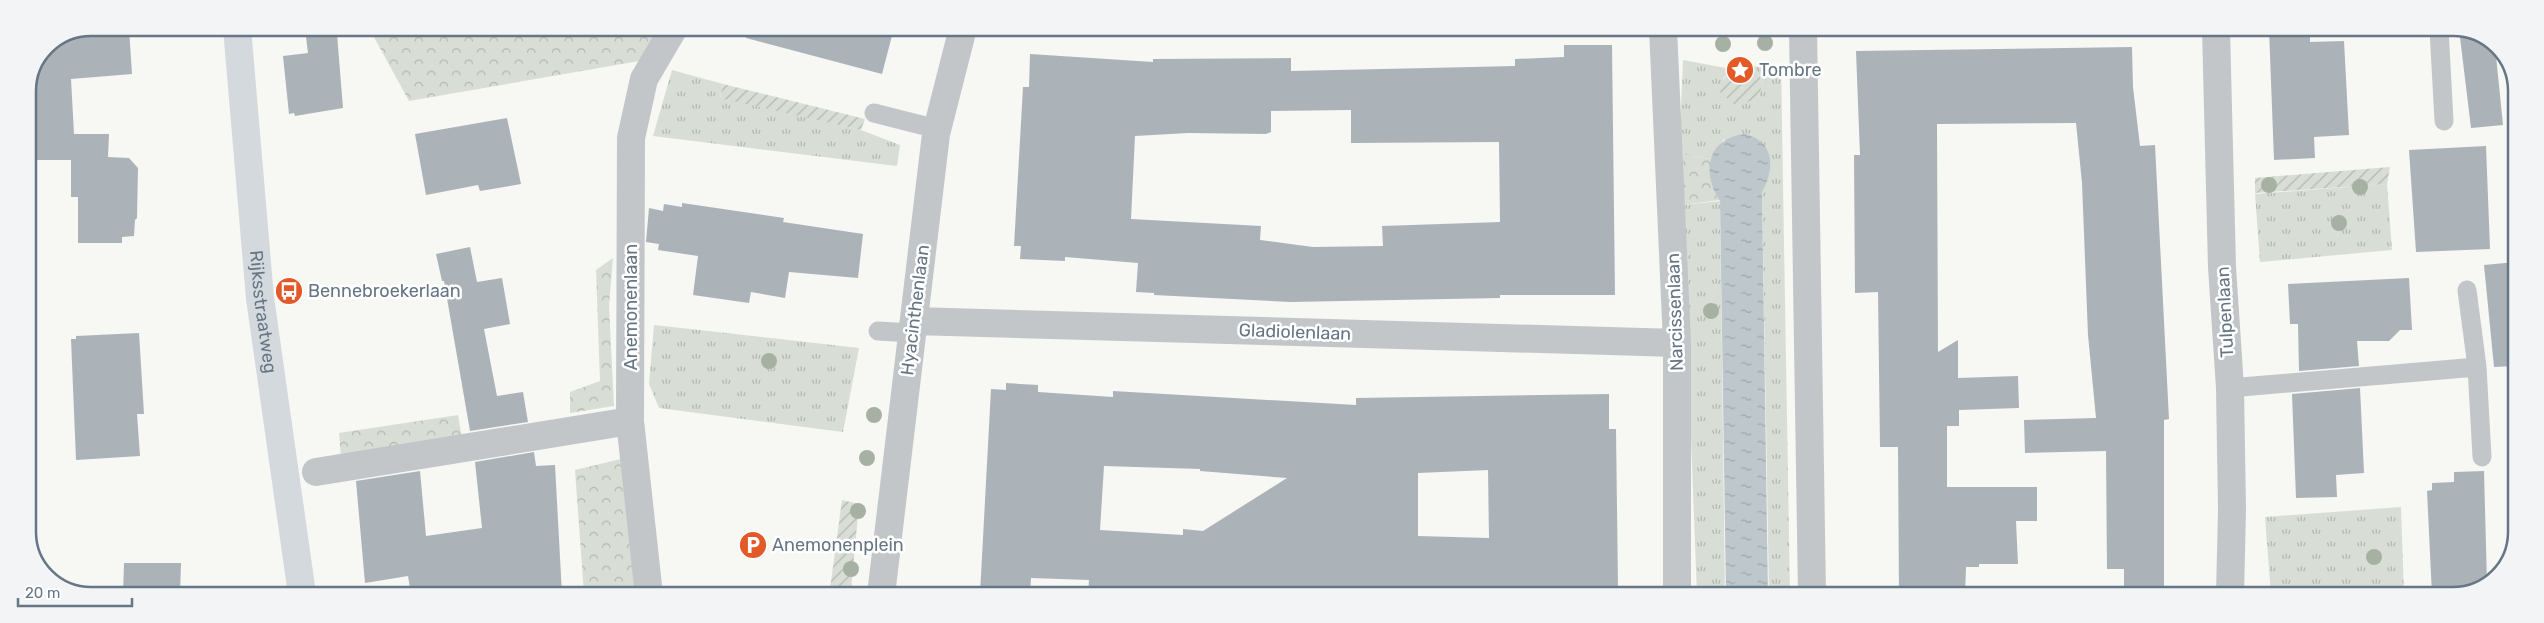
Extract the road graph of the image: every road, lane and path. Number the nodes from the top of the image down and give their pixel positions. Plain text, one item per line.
1 (238, 36) edge
2 (669, 36) edge
3 (961, 36) edge
4 (1663, 36) edge
5 (1803, 36) edge
6 (2216, 36) edge
7 (2440, 36) edge
8 (874, 113) dead end
9 (2444, 121) dead end
10 (937, 129) junction
11 (2468, 290) dead end
12 (913, 327) junction
13 (878, 331) dead end
14 (1677, 343) junction
15 (2477, 367) junction
16 (2230, 388) junction
17 (630, 421) junction
18 (2482, 457) dead end
19 (316, 472) dead end
20 (301, 587) edge
21 (649, 587) edge
22 (881, 587) edge
23 (1677, 587) edge
24 (1812, 587) edge
25 (2230, 587) edge

1 - 20 main road, Rijksstraatweg
2 - 17 street, Anemonenlaan
3 - 10 street, Hyacinthenlaan
4 - 14 street, Narcissenlaan
5 - 24 street
6 - 16 street, Tulpenlaan
7 - 9 lane
8 - 10 lane
10 - 12 street, Hyacinthenlaan
11 - 15 lane
12 - 13 lane
12 - 14 street, Gladiolenlaan
12 - 22 street, Hyacinthenlaan
14 - 23 street, Narcissenlaan
15 - 16 lane
15 - 18 lane
16 - 25 street, Tulpenlaan
17 - 19 street
17 - 21 street, Anemonenlaan

